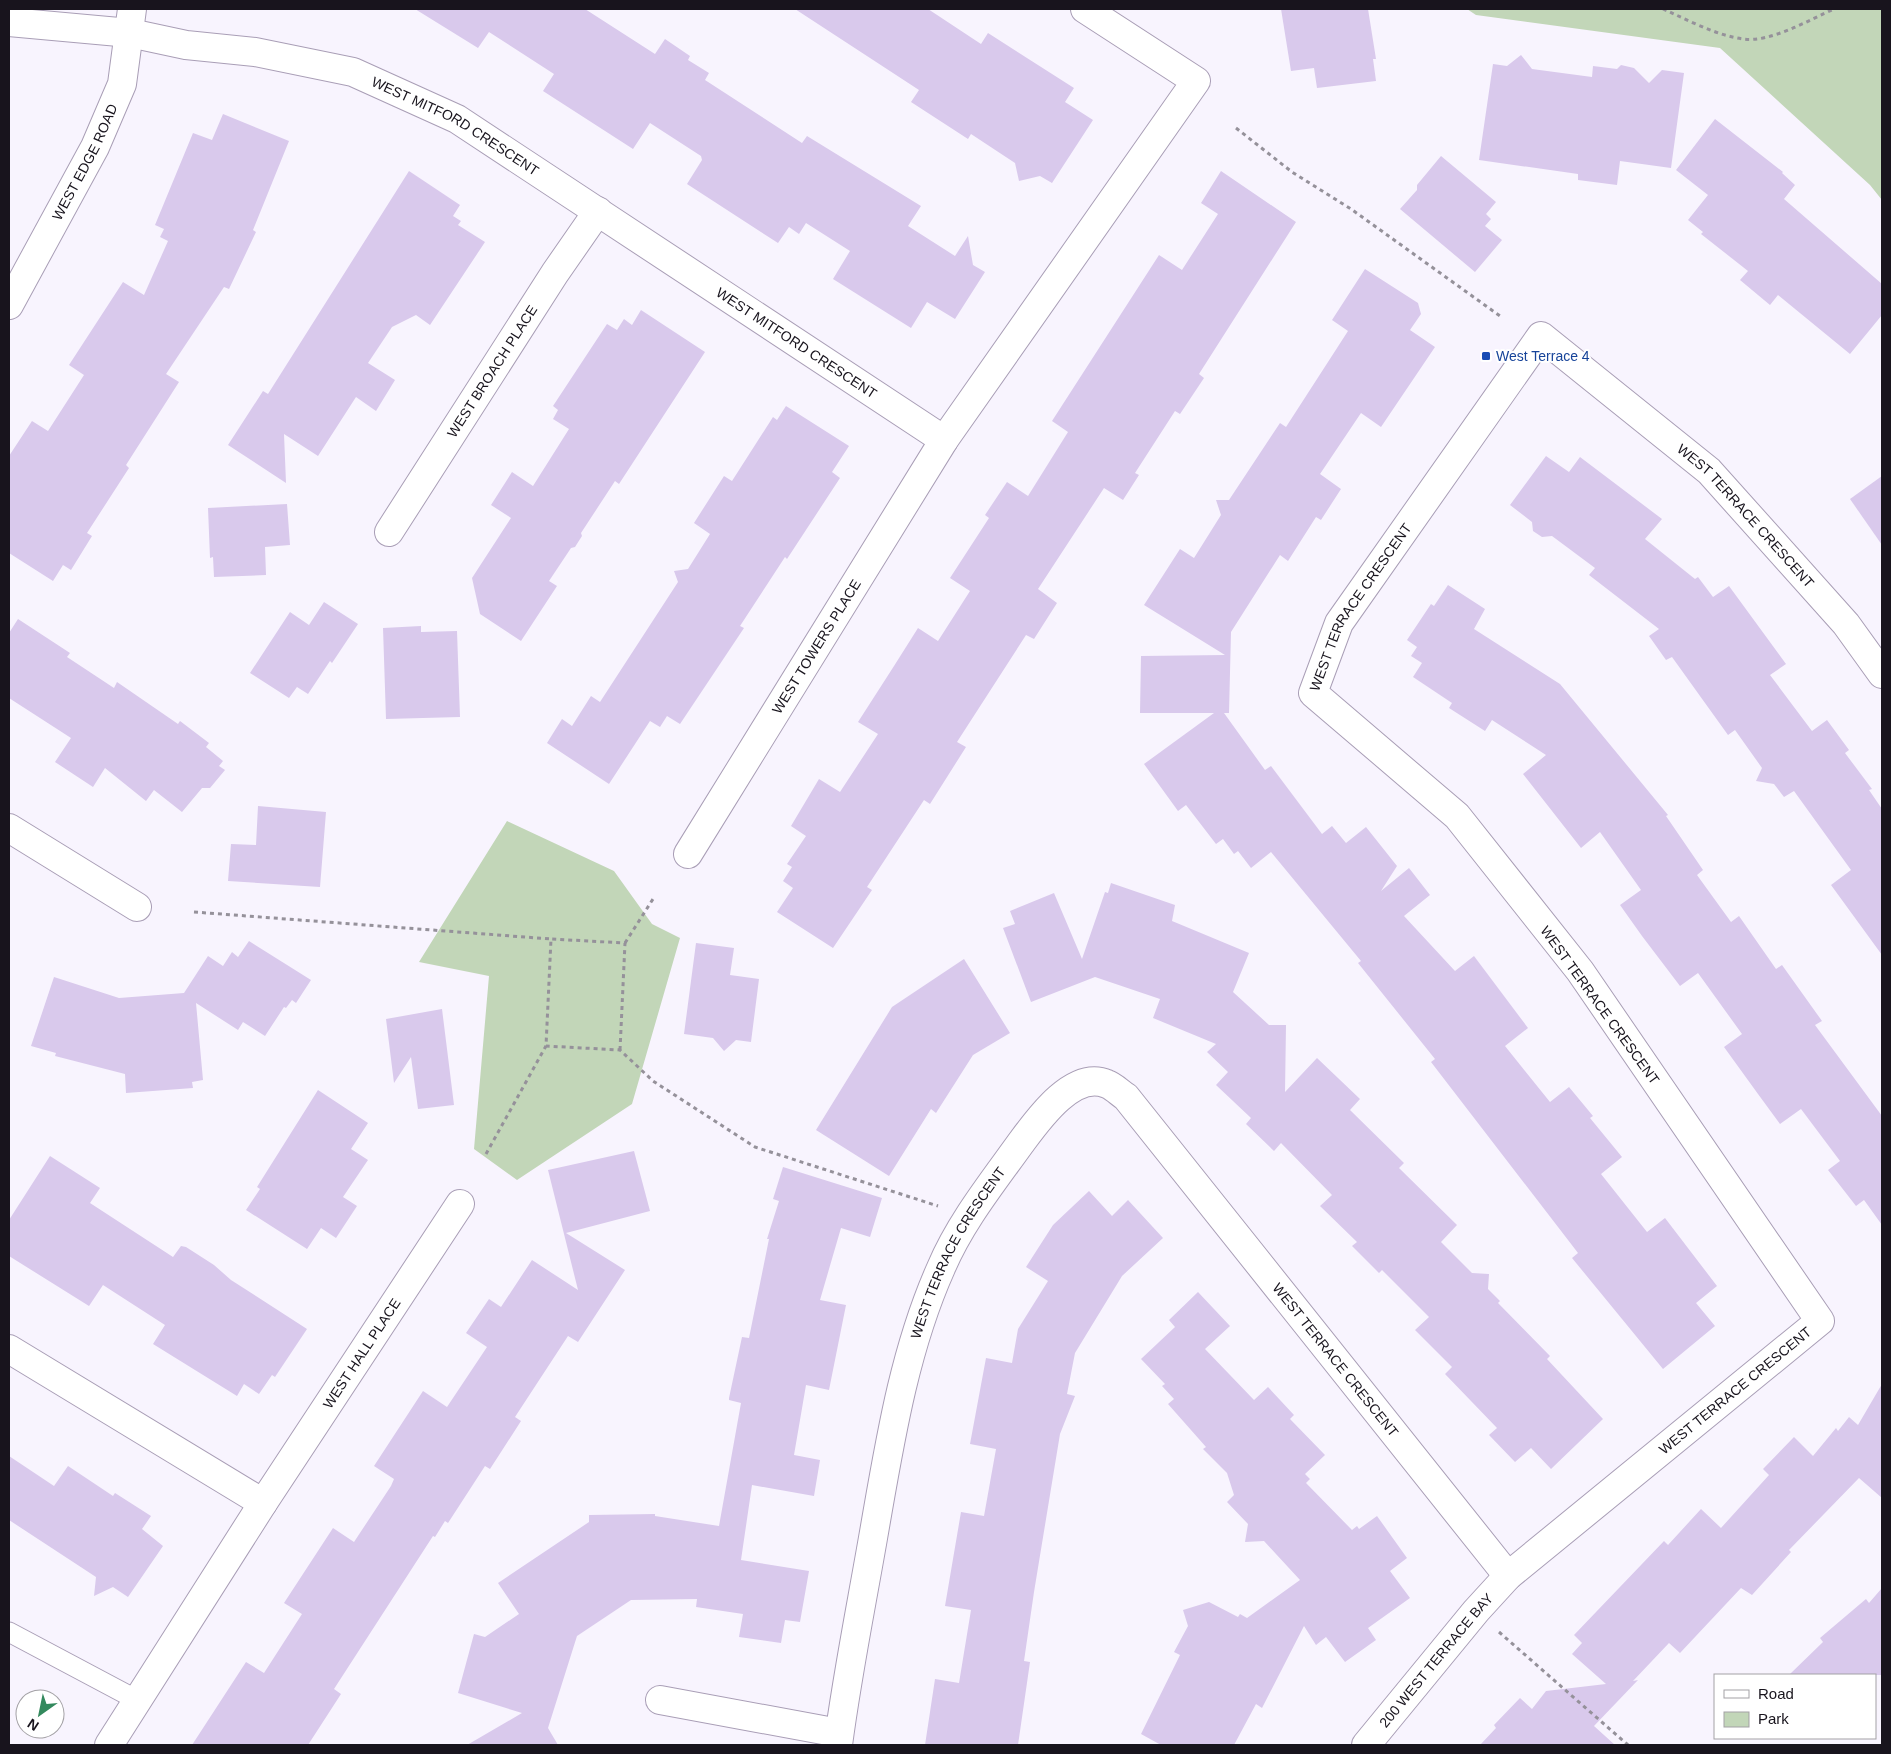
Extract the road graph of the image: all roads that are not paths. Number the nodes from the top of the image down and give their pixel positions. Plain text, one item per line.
1 (1085, 9) edge
2 (131, 21) edge
3 (9, 22) edge
4 (598, 211) junction
5 (9, 305) edge
6 (944, 440) junction
7 (389, 532) dead end
8 (1882, 674) edge
9 (9, 828) edge
10 (688, 854) dead end
11 (136, 907) dead end
12 (460, 1204) dead end
13 (9, 1349) edge
14 (262, 1503) junction
15 (1508, 1576) junction
16 (9, 1632) edge
17 (137, 1700) junction
18 (660, 1700) dead end
19 (838, 1739) edge
20 (109, 1745) edge
21 (1366, 1745) edge

1 - 6 street
2 - 3 street, WEST MITFORD CRESCENT
2 - 4 street, WEST MITFORD CRESCENT
2 - 5 street, WEST EDGE ROAD
4 - 6 street, WEST MITFORD CRESCENT
4 - 7 street, WEST BROACH PLACE
6 - 10 street, WEST TOWERS PLACE
8 - 15 street, WEST TERRACE CRESCENT
9 - 11 street
12 - 14 street, WEST HALL PLACE
13 - 14 street
14 - 17 street, WEST HALL PLACE
15 - 19 street, WEST TERRACE CRESCENT
15 - 21 street, 200 WEST TERRACE BAY
16 - 17 lane
17 - 20 street, WEST HALL PLACE
18 - 19 street

